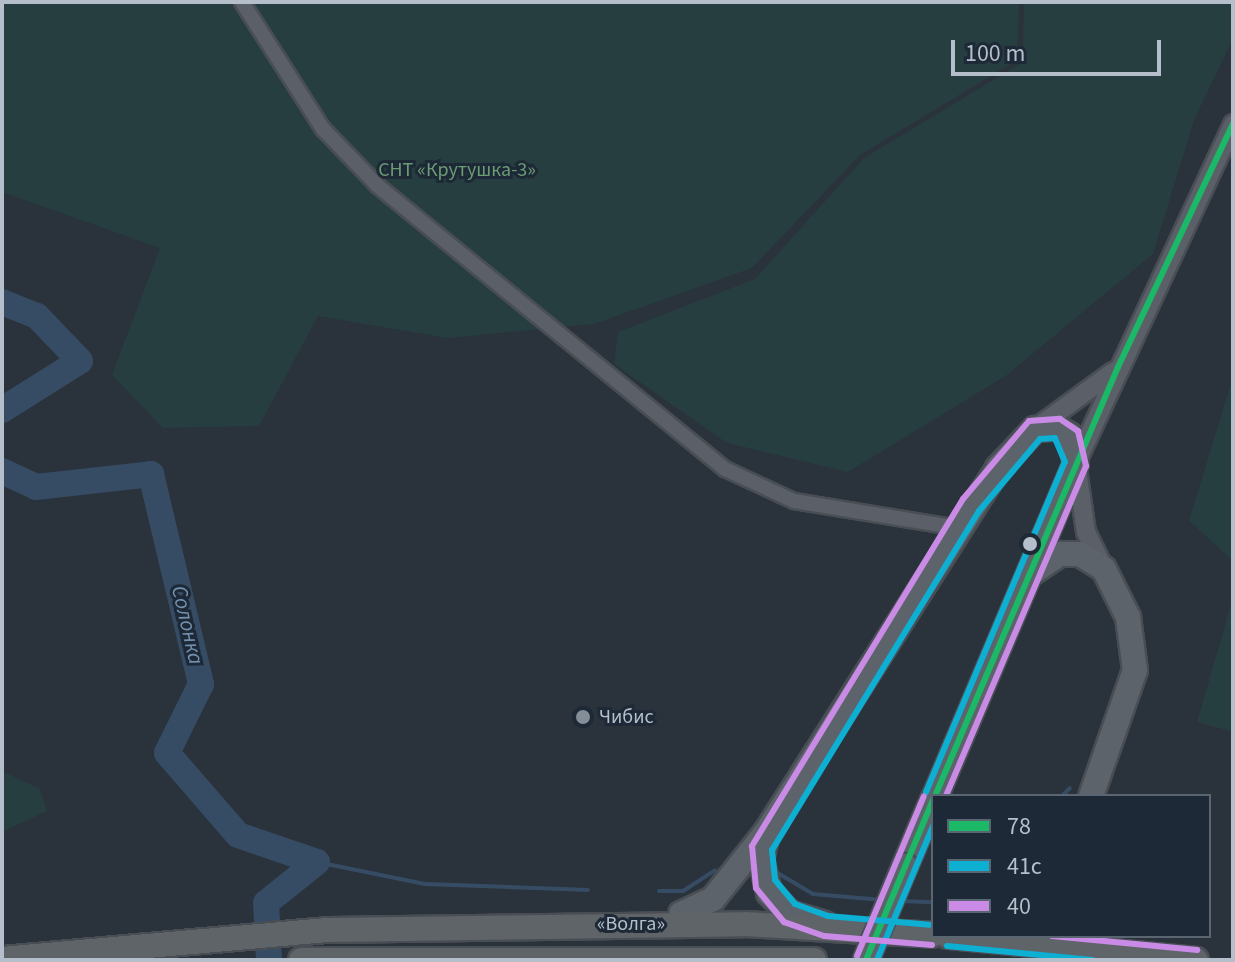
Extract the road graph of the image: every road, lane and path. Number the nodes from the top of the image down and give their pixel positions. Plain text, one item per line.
1 (242, 2) edge
2 (1233, 124) edge
3 (1118, 367) junction
4 (1035, 429) junction
5 (1076, 463) junction
6 (958, 528) junction
7 (1104, 569) junction
8 (1028, 575) junction
9 (936, 794) edge
10 (1092, 794) edge
11 (931, 805) edge
12 (767, 831) junction
13 (681, 914) junction
14 (815, 922) junction
15 (604, 924) junction
16 (931, 935) edge
17 (985, 938) edge
18 (1096, 944) edge
19 (2, 959) edge
20 (531, 959) edge
21 (301, 960) edge
22 (814, 960) edge
23 (866, 960) edge
24 (1196, 960) edge

1 - 6 street
2 - 3 street
3 - 4 street
3 - 5 street
4 - 5 main road
4 - 6 main road
5 - 7 street
5 - 8 main road
6 - 12 main road
7 - 8 main road
7 - 10 main road
8 - 9 main road
11 - 23 main road, bridge
12 - 13 main road
12 - 14 main road
13 - 14 main road
13 - 15 main road
14 - 15 highway, «Волга»
14 - 16 highway, «Волга»
15 - 19 highway, «Волга»
17 - 18 highway
18 - 24 highway
20 - 21 highway, «Волга»
20 - 22 highway, «Волга»

